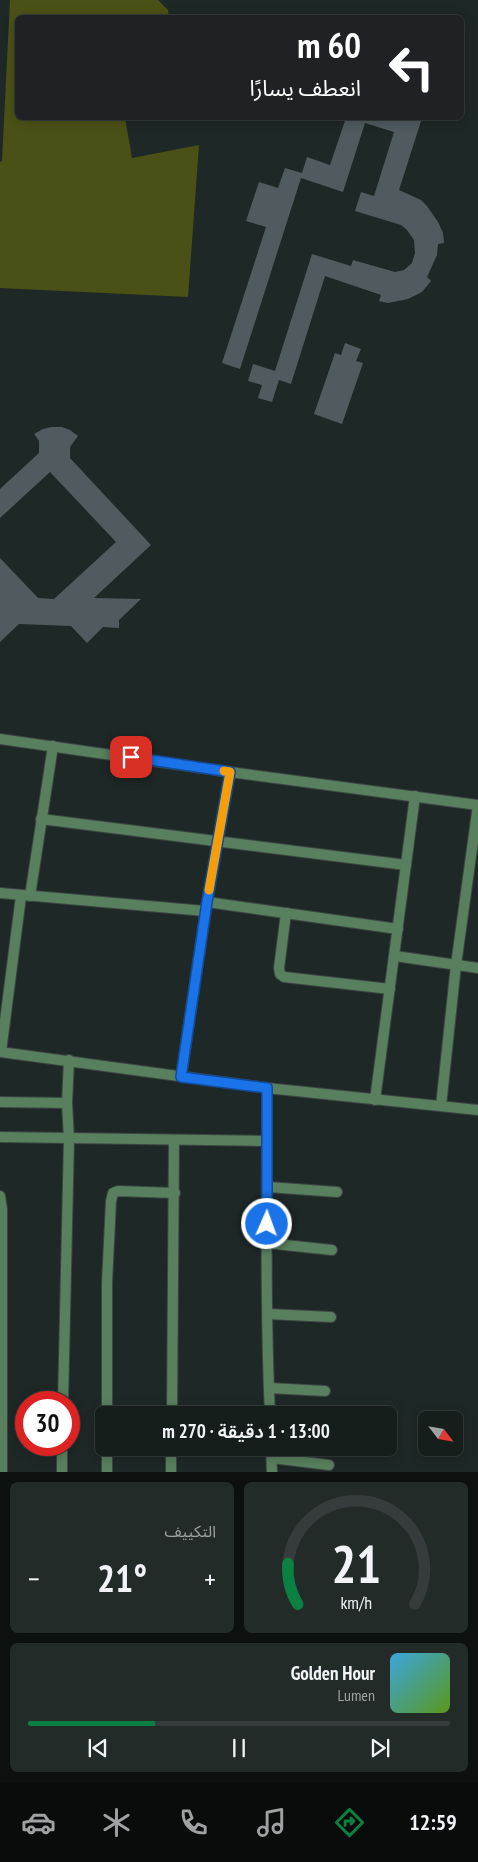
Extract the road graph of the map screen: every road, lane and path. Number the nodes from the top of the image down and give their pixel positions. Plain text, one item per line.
1 (0, 739) edge
2 (52, 746) junction
3 (230, 772) junction
4 (415, 796) junction
5 (478, 805) edge
6 (41, 819) junction
7 (218, 842) junction
8 (406, 865) junction
9 (0, 893) edge
10 (25, 896) junction
11 (206, 906) junction
12 (286, 913) junction
13 (398, 929) junction
14 (395, 956) junction
15 (456, 964) junction
16 (478, 968) edge
17 (390, 989) junction
18 (0, 1052) edge
19 (69, 1060) junction
20 (181, 1077) junction
21 (267, 1088) junction
22 (375, 1100) junction
23 (0, 1102) edge
24 (67, 1103) junction
25 (441, 1106) junction
26 (478, 1110) edge
27 (0, 1137) edge
28 (69, 1139) junction
29 (174, 1140) junction
30 (267, 1141) junction
31 (268, 1187) junction
32 (337, 1192) dead end
33 (175, 1193) junction
34 (0, 1196) edge
35 (266, 1243) junction
36 (332, 1250) dead end
37 (268, 1314) junction
38 (331, 1318) dead end
39 (269, 1388) junction
40 (63, 1391) edge
41 (325, 1391) dead end
42 (107, 1406) edge
43 (172, 1406) edge
44 (270, 1406) edge
45 (62, 1456) edge
46 (107, 1456) edge
47 (171, 1456) edge
48 (272, 1458) joint
49 (328, 1465) dead end
50 (2, 1472) edge
51 (62, 1472) edge
52 (107, 1472) edge
53 (171, 1472) edge
54 (272, 1472) edge

1 - 2 street
2 - 3 street
2 - 6 street
3 - 4 street
3 - 7 street
4 - 5 street
4 - 8 street
5 - 15 street
6 - 7 street
6 - 10 street
7 - 8 street
7 - 11 street
8 - 13 street
9 - 10 street
10 - 11 street
10 - 18 street
11 - 12 street
11 - 20 street
12 - 13 street
12 - 17 street
13 - 14 street
14 - 15 street
14 - 17 street
15 - 16 street
15 - 25 street
17 - 22 street
18 - 19 street
19 - 20 street
19 - 24 street
20 - 21 street
21 - 22 street
21 - 30 street
22 - 25 street
23 - 24 street
24 - 28 street
25 - 26 street
27 - 28 street
28 - 29 street
28 - 40 street
29 - 30 street
29 - 33 street
30 - 31 street
31 - 32 street
31 - 35 street
33 - 42 street
33 - 43 street
34 - 50 street
35 - 36 street
35 - 37 street
37 - 38 street
37 - 39 street
39 - 41 street
39 - 44 street
45 - 51 street
46 - 52 street
47 - 53 street
48 - 49 street
48 - 54 street

